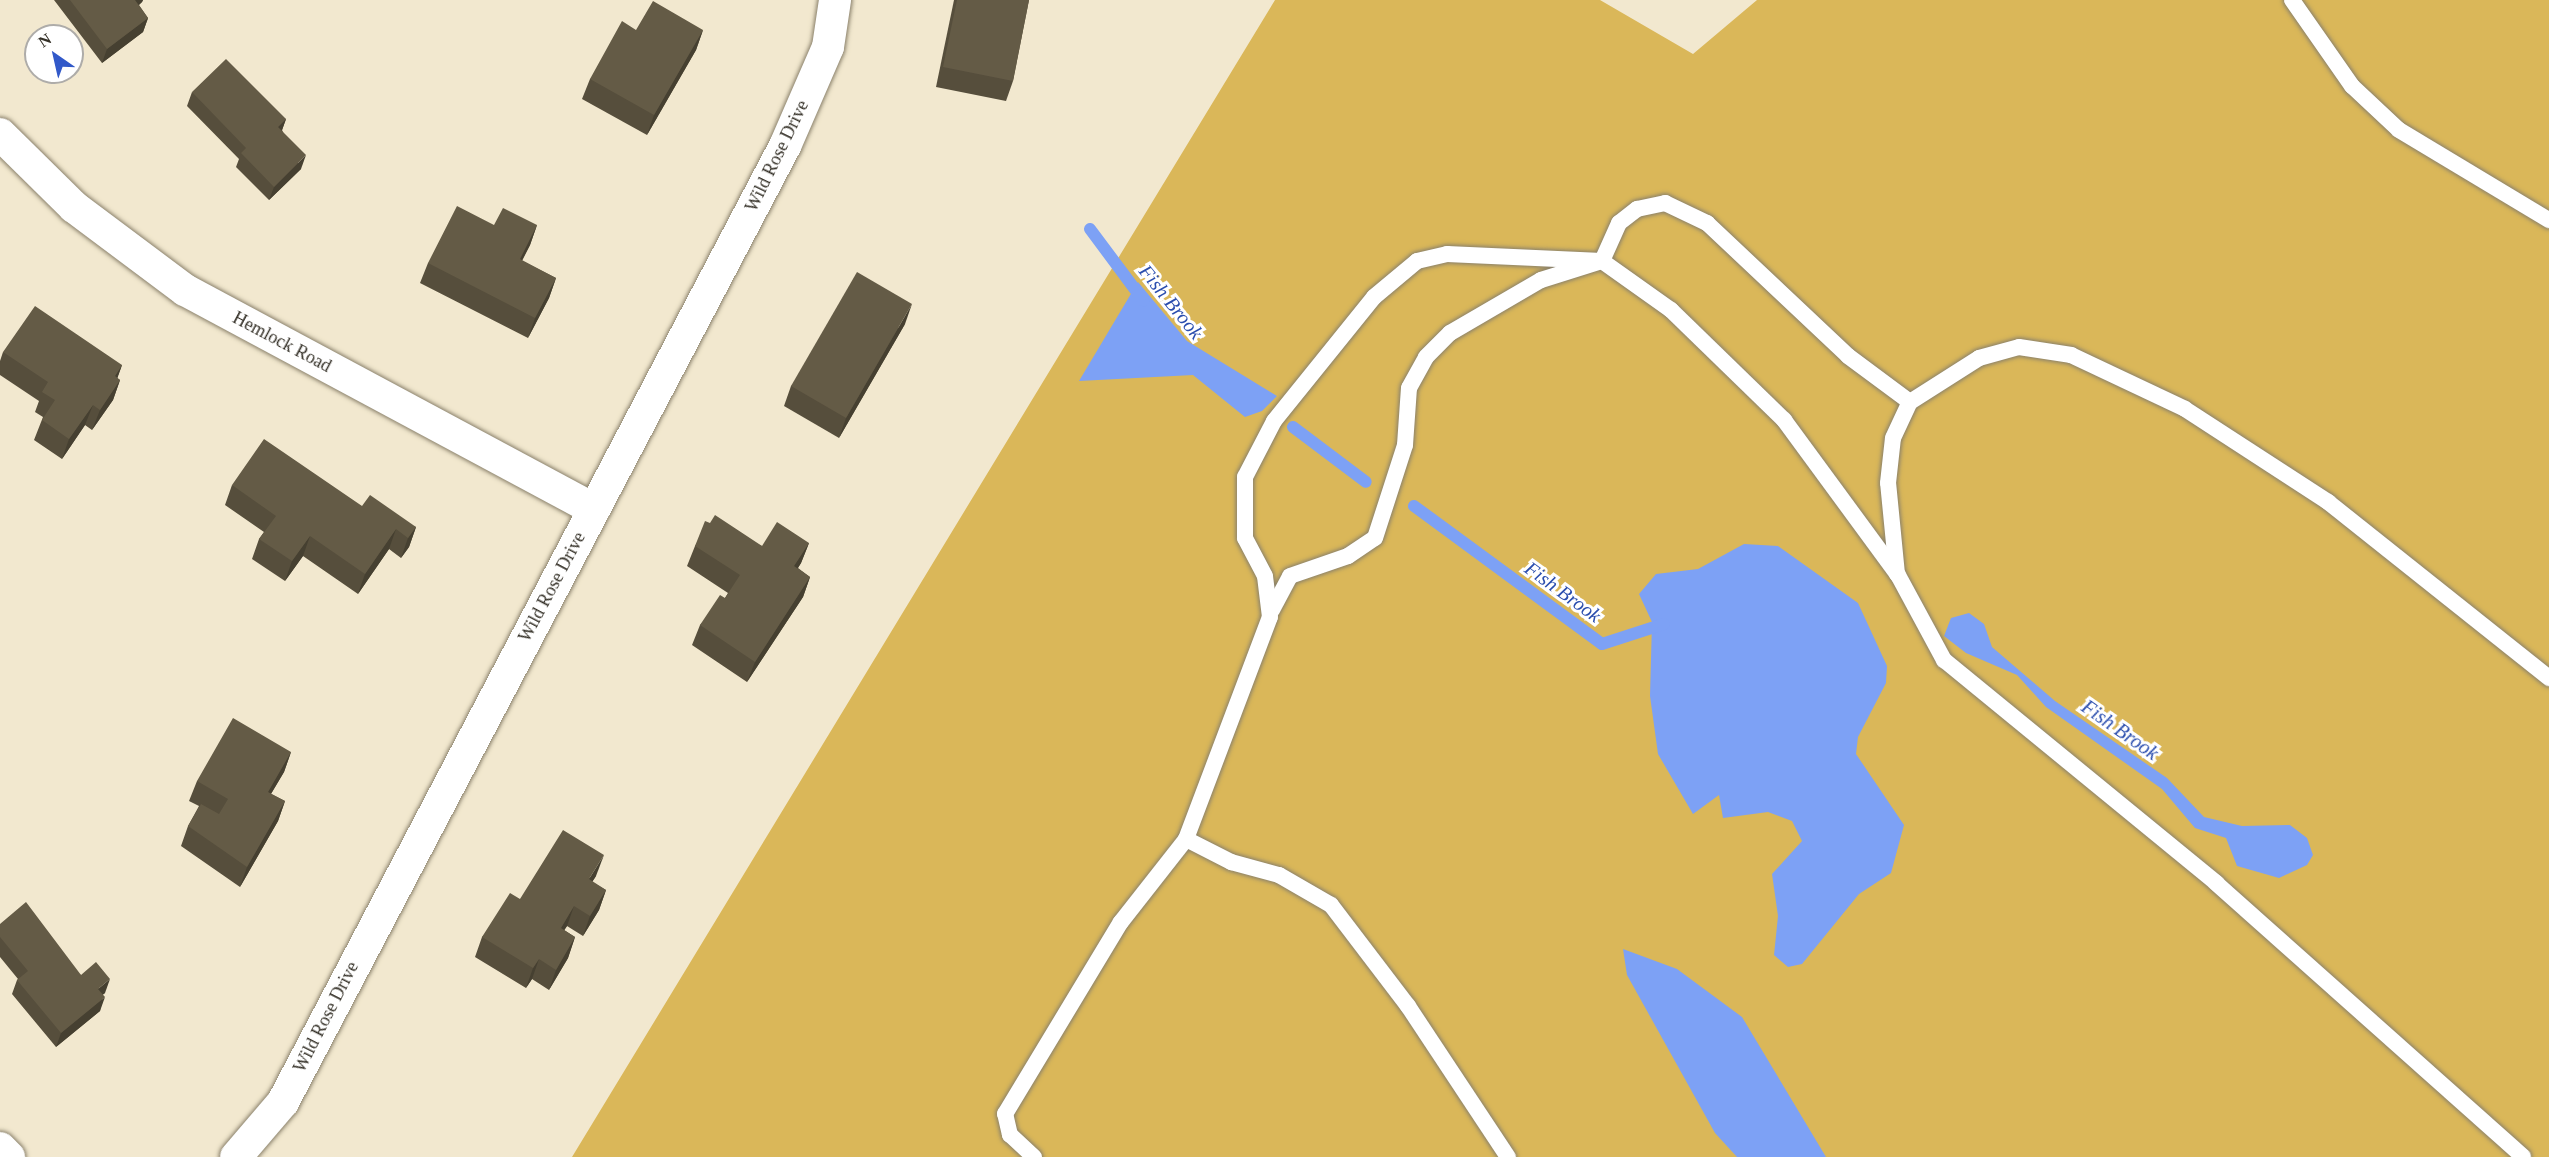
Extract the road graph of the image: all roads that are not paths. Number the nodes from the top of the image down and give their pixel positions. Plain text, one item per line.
1 (835, 0) edge
2 (2292, 0) edge
3 (0, 134) edge
4 (2549, 220) edge
5 (1602, 261) junction
6 (1910, 402) junction
7 (594, 508) junction
8 (1898, 575) junction
9 (1270, 617) junction
10 (2549, 678) edge
11 (1186, 839) junction
12 (0, 1148) edge
13 (9, 1157) edge
14 (236, 1157) edge
15 (1034, 1157) edge
16 (1508, 1157) edge
17 (2523, 1157) edge

1 - 7 street, Wild Rose Drive
2 - 4 lane
3 - 7 street, Hemlock Road
5 - 6 lane
5 - 8 lane
5 - 9 lane
5 - 9 lane
6 - 8 lane
6 - 10 lane
7 - 14 street, Wild Rose Drive
8 - 17 lane
9 - 11 lane
11 - 15 lane
11 - 16 lane
12 - 13 street

